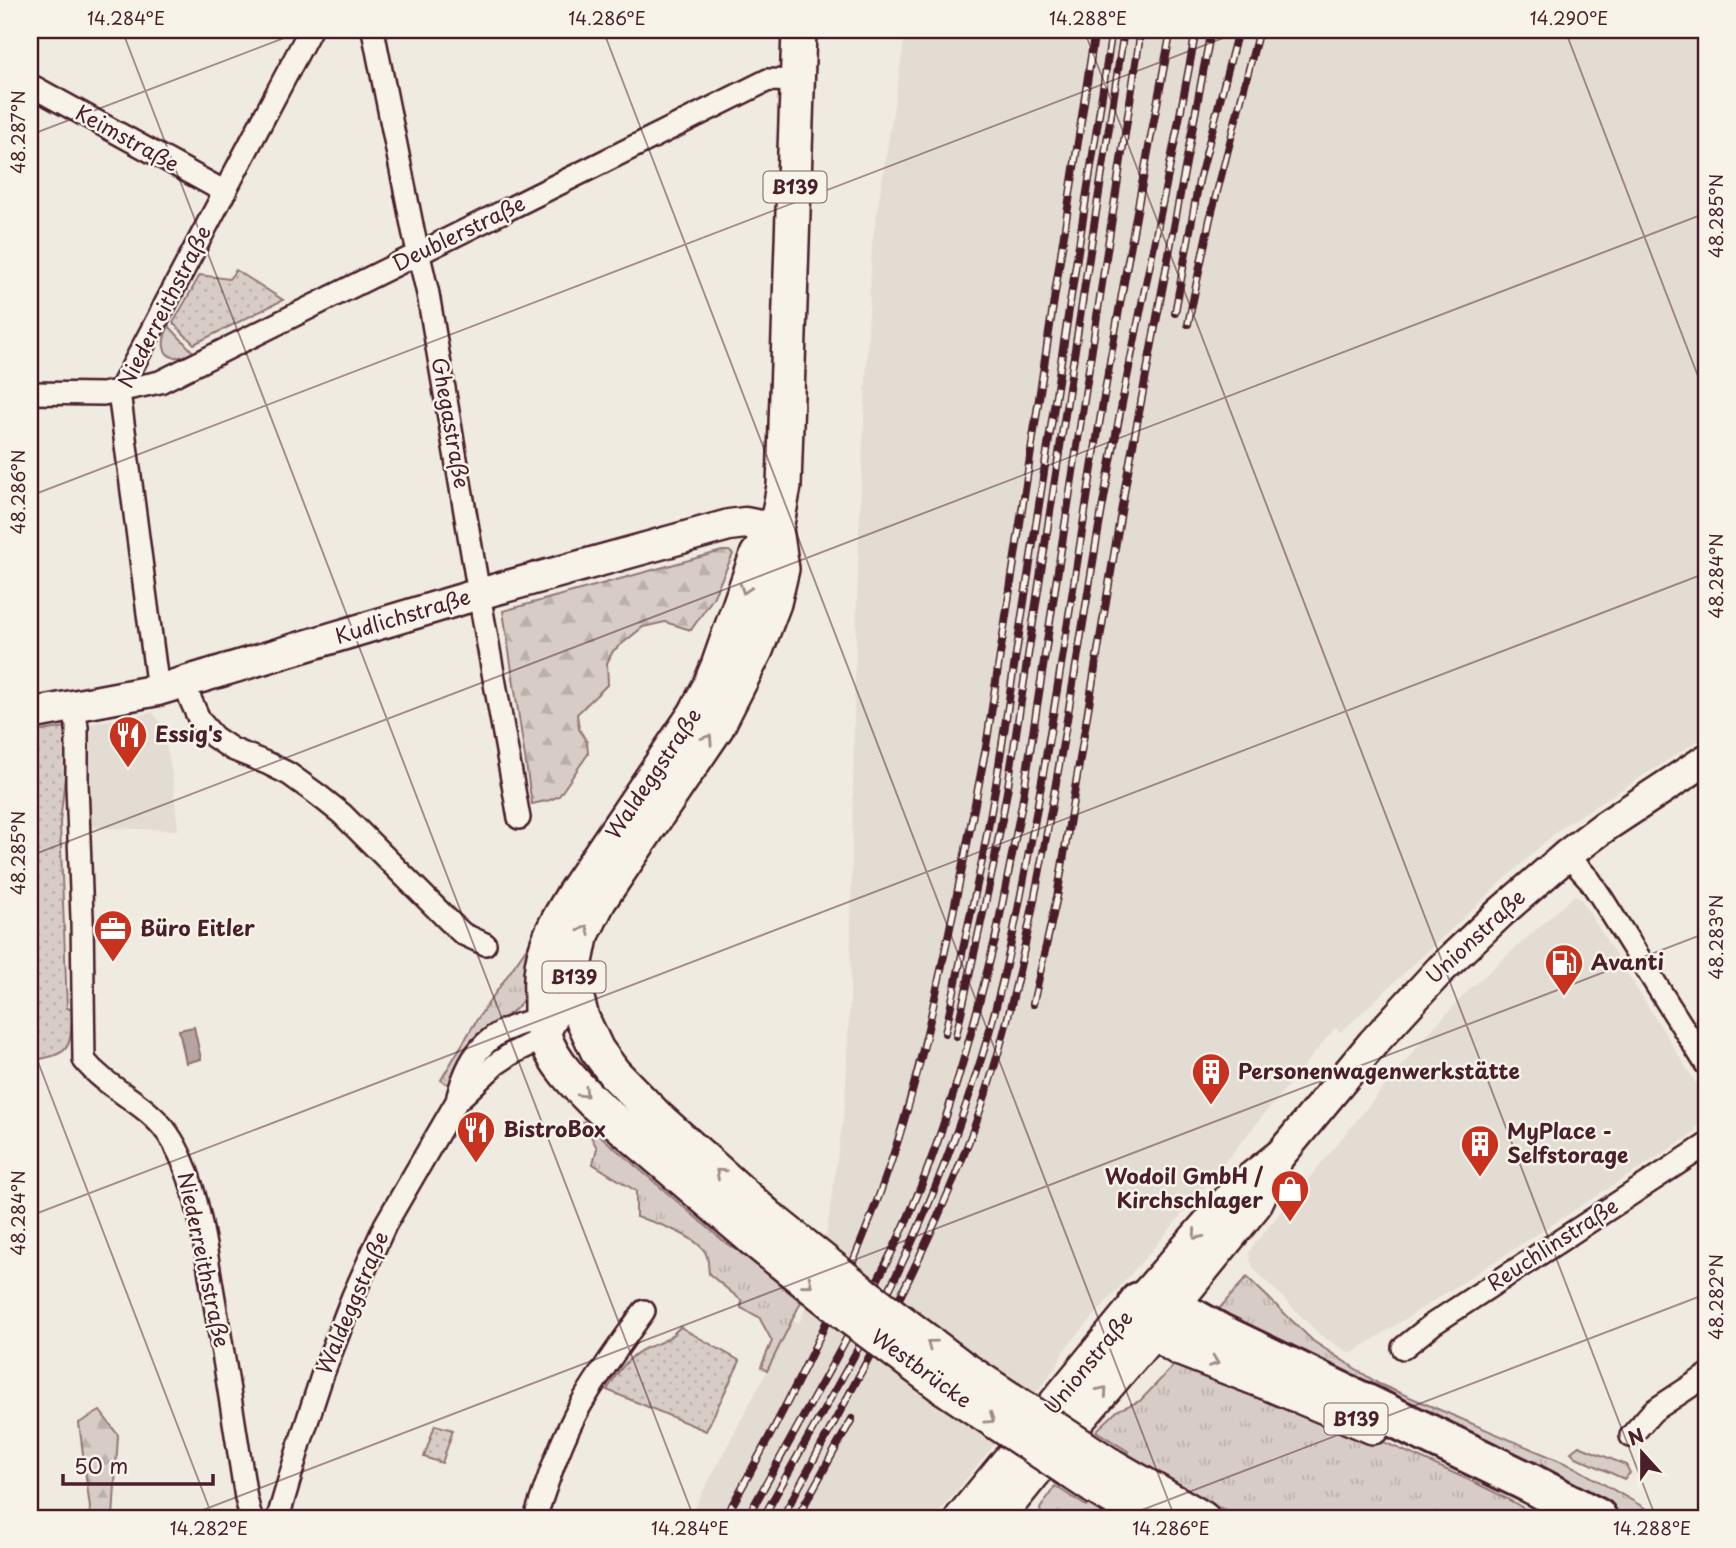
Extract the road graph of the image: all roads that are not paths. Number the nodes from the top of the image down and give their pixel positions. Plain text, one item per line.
1 (310, 30) edge
2 (373, 30) edge
3 (799, 30) edge
4 (798, 81) junction
5 (30, 85) edge
6 (225, 192) junction
7 (419, 254) junction
8 (119, 392) junction
9 (30, 393) edge
10 (776, 529) junction
11 (479, 594) junction
12 (171, 687) junction
13 (74, 706) junction
14 (30, 714) edge
15 (1706, 760) edge
16 (519, 818) dead end
17 (1567, 855) junction
18 (485, 944) dead end
19 (574, 987) junction
20 (547, 1028) junction
21 (604, 1059) junction
22 (1706, 1064) edge
23 (1706, 1146) edge
24 (763, 1230) junction
25 (645, 1311) dead end
26 (1155, 1314) junction
27 (1402, 1348) dead end
28 (1706, 1376) edge
29 (1631, 1436) dead end
30 (1102, 1476) junction
31 (251, 1518) edge
32 (278, 1518) edge
33 (535, 1518) edge
34 (961, 1518) edge
35 (997, 1518) edge
36 (1146, 1518) edge
37 (1202, 1518) edge
38 (1553, 1518) edge
39 (1597, 1518) edge

1 - 6 street, Niederreithstraße
2 - 7 street, Ghegastraße
3 - 4 main road, Waldeggstraße / B139
4 - 7 street, Deublerstraße
4 - 10 main road, Waldeggstraße / B139
5 - 6 street, Keimstraße
6 - 8 street, Niederreithstraße
7 - 8 street, Deublerstraße
7 - 11 street, Ghegastraße
8 - 9 street, Deublerstraße
8 - 12 street, Niederreithstraße
10 - 11 main road, Kudlichstraße
19 -> 10 main road, Waldeggstraße / B139
10 -> 20 main road, Waldeggstraße / B139
11 - 12 main road, Kudlichstraße
11 - 16 street, Ghegastraße
12 - 13 main road, Kudlichstraße
12 - 18 street
13 - 14 main road, Kudlichstraße
13 - 31 street, Niederreithstraße
15 - 17 main road, Unionstraße
17 - 22 street
17 - 26 main road, Unionstraße
19 - 20 street, Waldeggstraße
19 - 21 main road, Waldeggstraße / B139
20 - 21 main road
20 -> 24 main road, Waldeggstraße / B139
20 - 32 street, Waldeggstraße
24 -> 21 main road, Waldeggstraße / B139
23 - 27 street, Reuchlinstraße
24 - 30 main road, Westbrücke / B139, bridge
25 - 33 street
26 - 34 main road, Unionstraße
35 -> 26 main road, Unionstraße
26 -> 38 main road, B139
26 - 39 highway
28 - 29 street
30 - 36 main road, B139
30 - 37 main road, B139

